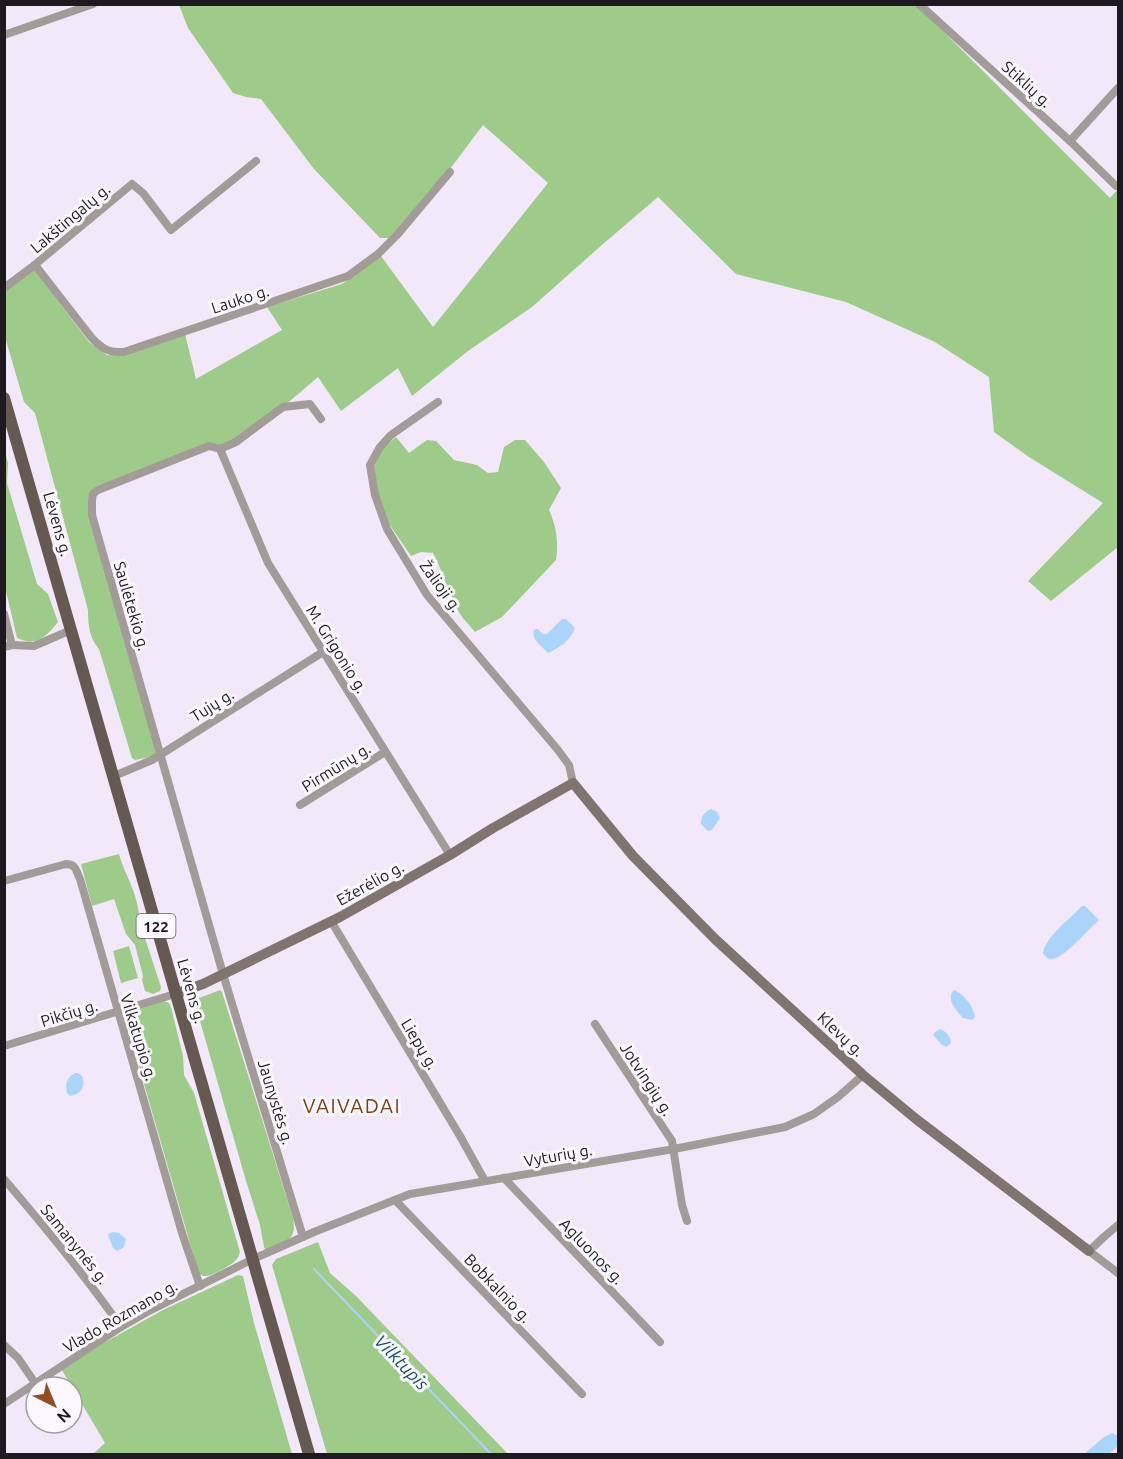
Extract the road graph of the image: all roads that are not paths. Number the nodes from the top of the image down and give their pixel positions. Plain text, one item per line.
1 (65, 4) edge
2 (93, 4) edge
3 (919, 4) edge
4 (68, 14) junction
5 (4, 35) edge
6 (1119, 88) edge
7 (1070, 141) junction
8 (256, 161) dead end
9 (450, 172) dead end
10 (1116, 186) dead end
11 (35, 265) junction
12 (4, 288) edge
13 (4, 398) edge
14 (438, 402) dead end
15 (321, 419) dead end
16 (8, 421) edge
17 (220, 449) junction
18 (4, 614) edge
19 (71, 630) junction
20 (8, 646) edge
21 (323, 652) junction
22 (385, 752) junction
23 (160, 755) junction
24 (114, 776) junction
25 (573, 783) junction
26 (300, 806) dead end
27 (450, 855) junction
28 (4, 881) edge
29 (331, 921) junction
30 (223, 974) junction
31 (175, 994) junction
32 (117, 1012) junction
33 (596, 1024) dead end
34 (4, 1046) edge
35 (863, 1075) junction
36 (674, 1149) junction
37 (504, 1178) junction
38 (4, 1179) edge
39 (485, 1181) junction
40 (396, 1200) junction
41 (687, 1221) dead end
42 (1119, 1225) edge
43 (303, 1237) junction
44 (1089, 1251) junction
45 (253, 1259) junction
46 (1119, 1273) edge
47 (200, 1286) junction
48 (121, 1327) junction
49 (660, 1342) dead end
50 (4, 1345) edge
51 (30, 1375) edge
52 (47, 1375) edge
53 (24, 1390) edge
54 (582, 1394) dead end
55 (4, 1404) edge
56 (309, 1455) edge

1 - 4 street
2 - 4 street
3 - 7 street, Stiklių g.
4 - 5 street
6 - 7 street
7 - 10 street, Stiklių g.
8 - 11 street, Lakštingalų g.
9 - 11 street, Lauko g.
11 - 12 street, Lakštingalų g.
13 - 16 main road, Lėvens g. / 122
14 - 25 street, Žalioji g.
15 - 17 street, Saulėtekio g.
16 - 19 main road, Lėvens g. / 122
17 - 21 street, M. Grigonio g.
17 - 23 street, Saulėtekio g.
18 - 20 street
19 - 20 street
19 - 24 main road, Lėvens g. / 122
21 - 22 street, M. Grigonio g.
21 - 23 street, Tujų g.
22 - 26 street, Pirmūnų g.
22 - 27 street, M. Grigonio g.
23 - 24 street, Tujų g.
23 - 30 street, Saulėtekio g.
24 - 31 main road, Lėvens g. / 122
25 - 27 main road, Ežerėlio g.
25 - 35 main road, Klevų g.
27 - 29 main road, Ežerėlio g.
28 - 32 street, Vilkatupio g.
29 - 30 main road, Ežerėlio g.
29 - 39 street, Liepų g.
30 - 31 main road, Ežerėlio g.
30 - 43 street, Jaunystės g.
31 - 32 street, Pikčių g.
31 - 45 main road, Lėvens g. / 122
32 - 34 street, Pikčių g.
32 - 47 street, Vilkatupio g.
33 - 36 street, Jotvingių g.
35 - 36 street, Vyturių g.
35 - 44 main road, Klevų g.
36 - 37 street, Vyturių g.
36 - 41 street, Jotvingių g.
37 - 39 street, Vyturių g.
37 - 49 street, Agluonos g.
38 - 48 street, Samanynės g.
39 - 40 street, Vyturių g.
40 - 43 street, Vyturių g.
40 - 54 street, Bobkalnio g.
42 - 44 street
43 - 45 street, Vyturių g.
44 - 46 street, Klevų g.
45 - 47 street, Vlado Rozmano g.
45 - 56 main road, Lėvens g. / 122
47 - 48 street, Vlado Rozmano g.
48 - 52 street, Vlado Rozmano g.
50 - 51 street
53 - 55 street, Vlado Rozmano g.

